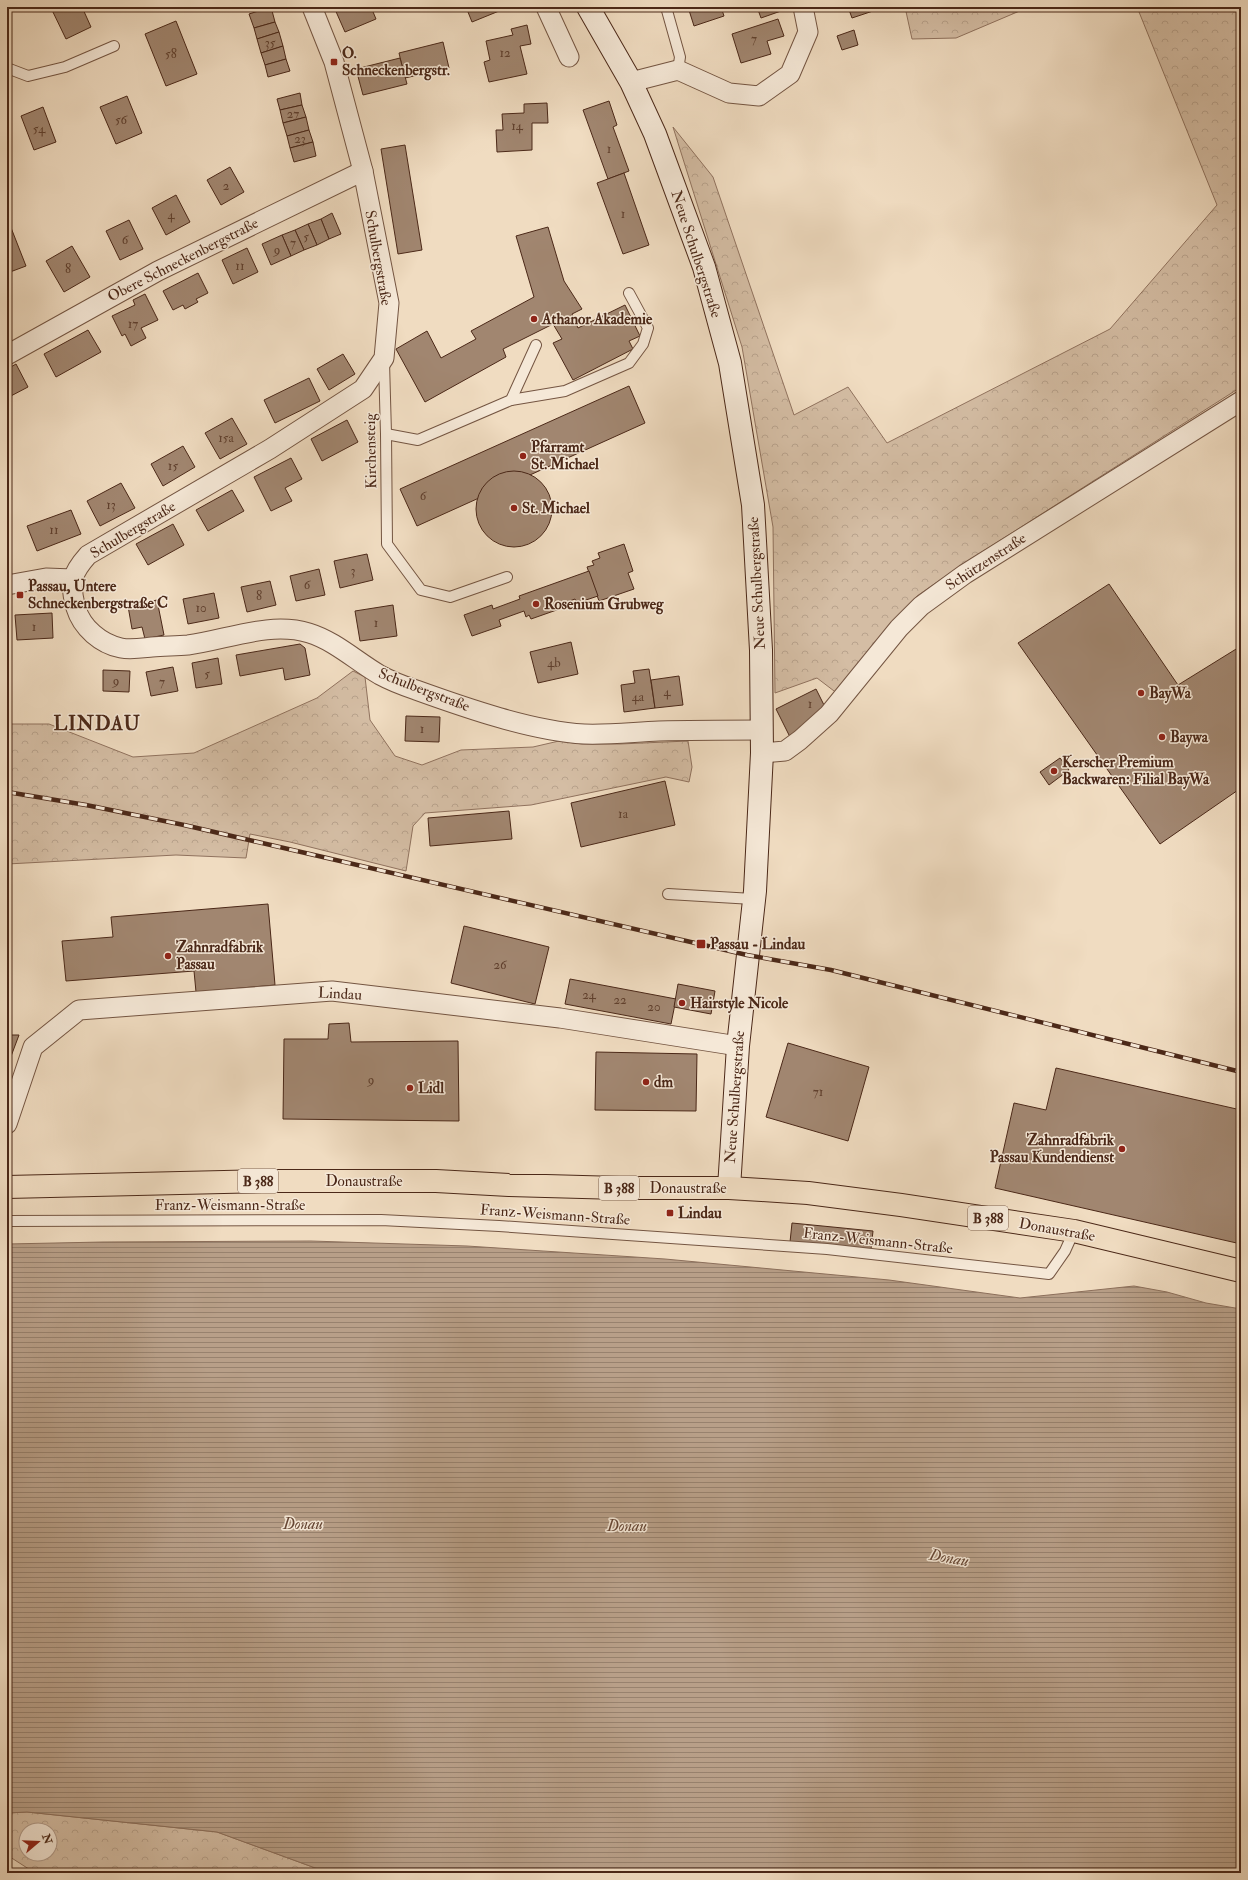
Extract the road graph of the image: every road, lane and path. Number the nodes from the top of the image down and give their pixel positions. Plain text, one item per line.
1 (312, 7) edge
2 (546, 7) edge
3 (588, 7) edge
4 (666, 7) edge
5 (803, 7) edge
6 (114, 46) dead end
7 (569, 56) dead end
8 (7, 68) edge
9 (678, 70) junction
10 (631, 82) junction
11 (363, 171) junction
12 (629, 293) dead end
13 (536, 345) dead end
14 (7, 355) edge
15 (384, 358) junction
16 (511, 400) junction
17 (1241, 401) edge
18 (386, 434) junction
19 (507, 577) dead end
20 (73, 579) junction
21 (7, 585) edge
22 (762, 730) junction
23 (762, 752) junction
24 (668, 894) dead end
25 (754, 899) junction
26 (738, 1046) junction
27 (7, 1124) edge
28 (7, 1187) edge
29 (729, 1188) junction
30 (7, 1221) edge
31 (1074, 1231) junction
32 (1241, 1271) edge

1 - 11 street, Schulbergstraße
2 - 7 street
3 - 10 street, Neue Schulbergstraße
4 - 9 lane
5 - 9 street
6 - 8 lane
9 - 10 street
10 - 22 street, Neue Schulbergstraße
11 - 14 street, Obere Schneckenbergstraße
11 - 15 street, Schulbergstraße
12 - 16 lane
13 - 16 lane
15 - 18 lane, Kirchensteig
15 - 20 street, Schulbergstraße
16 - 18 lane
17 - 23 street, Schützenstraße
18 - 19 lane, Kirchensteig
20 - 21 street
20 - 22 street, Schulbergstraße
22 - 23 street, Neue Schulbergstraße
23 - 25 street, Neue Schulbergstraße
24 - 25 lane
25 - 26 street, Neue Schulbergstraße
26 - 27 street, Lindau
26 - 29 street, Neue Schulbergstraße
28 - 29 main road, Donaustraße / B 388
29 - 31 main road, Donaustraße / B 388
30 - 31 lane, Franz-Weismann-Straße
31 - 32 main road, Donaustraße / B 388

